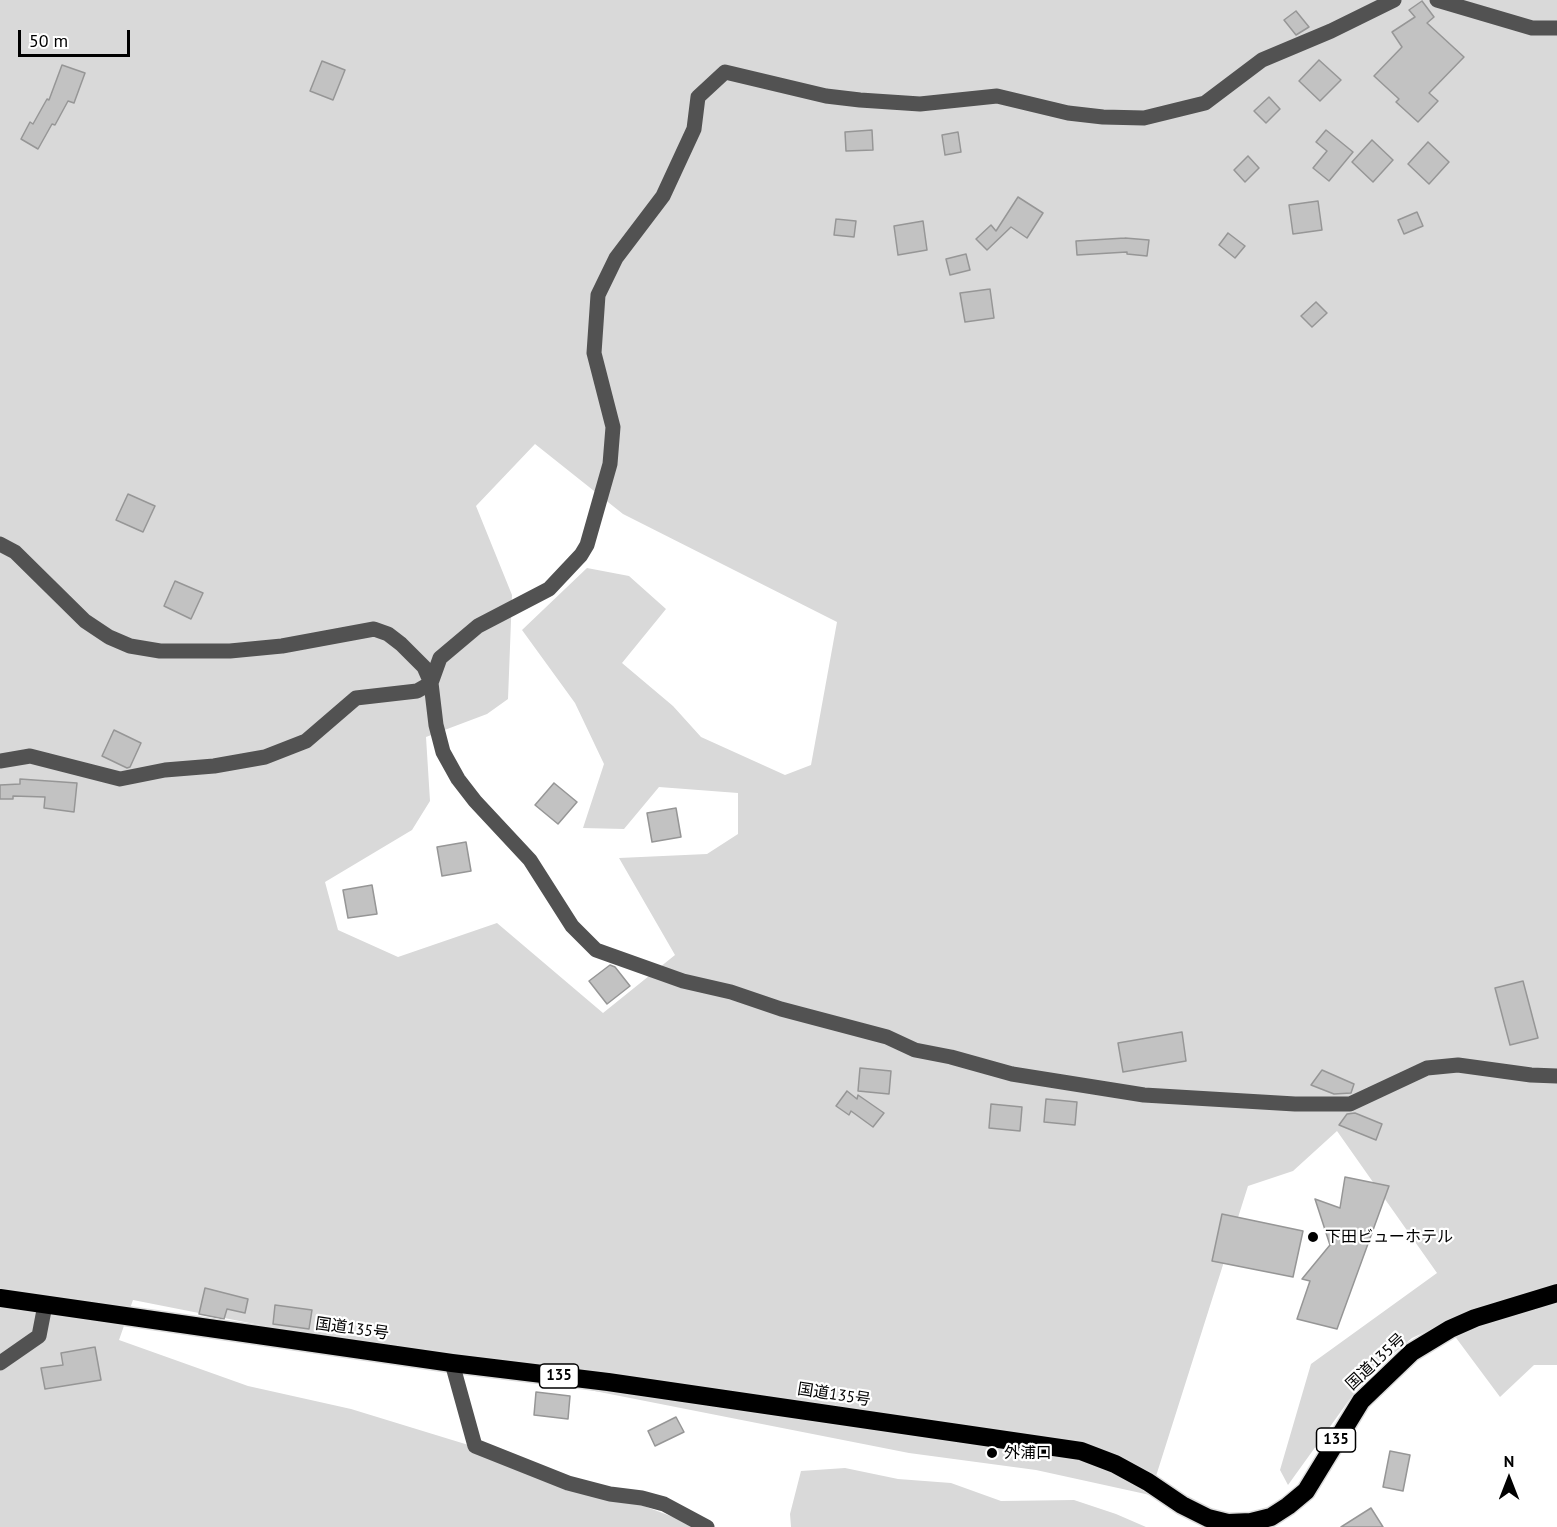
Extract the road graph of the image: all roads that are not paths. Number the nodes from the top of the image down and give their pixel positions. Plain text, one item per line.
1 (1394, 0) edge
2 (1437, 0) edge
3 (1557, 28) edge
4 (0, 544) edge
5 (431, 682) junction
6 (0, 761) edge
7 (1557, 1076) edge
8 (1557, 1293) edge
9 (0, 1298) edge
10 (45, 1305) junction
11 (0, 1363) edge
12 (452, 1363) junction
13 (707, 1527) edge

1 - 5 street
2 - 3 street
4 - 5 street
5 - 6 street
5 - 7 street
8 - 12 highway, 国道135号 / 135
9 - 10 highway, 国道135号 / 135
10 - 11 street
10 - 12 highway, 国道135号 / 135
12 - 13 street

